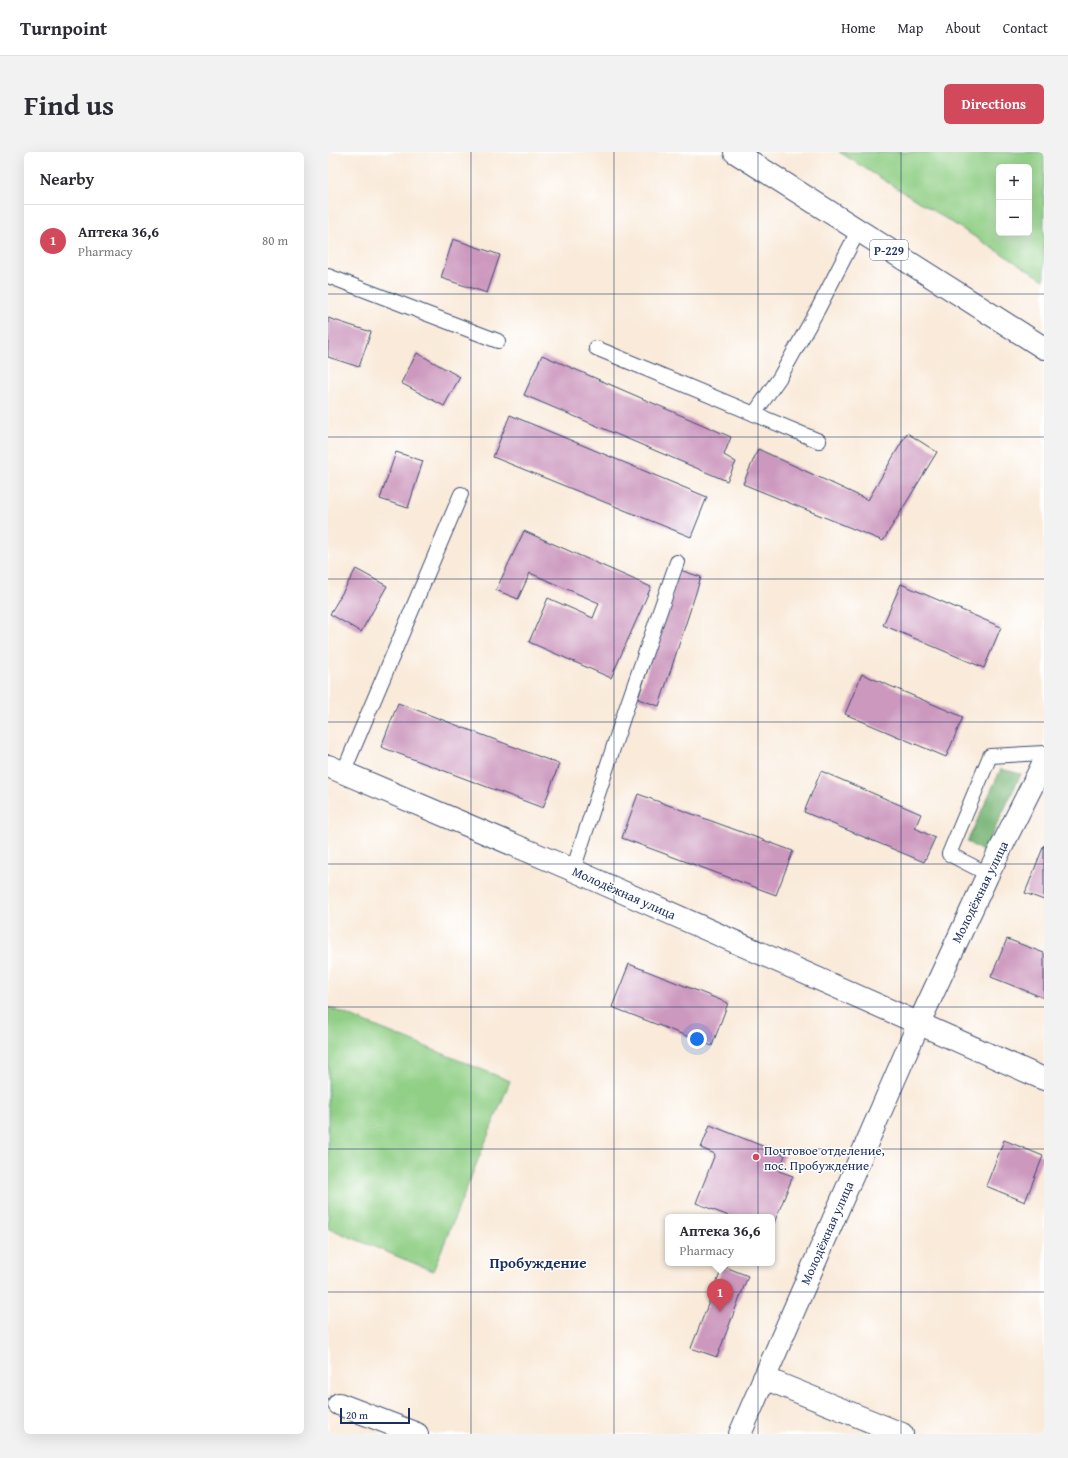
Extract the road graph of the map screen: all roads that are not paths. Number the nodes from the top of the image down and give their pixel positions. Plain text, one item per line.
1 (735, 152) edge
2 (858, 231) junction
3 (328, 276) edge
4 (498, 341) dead end
5 (596, 348) dead end
6 (1044, 348) edge
7 (754, 414) junction
8 (819, 441) dead end
9 (461, 494) dead end
10 (677, 562) dead end
11 (1044, 753) edge
12 (1044, 762) edge
13 (335, 769) edge
14 (573, 870) junction
15 (988, 874) junction
16 (919, 1023) junction
17 (1044, 1079) edge
18 (764, 1378) junction
19 (339, 1404) dead end
20 (416, 1434) edge
21 (740, 1434) edge
22 (902, 1434) edge

1 - 2 street, Р-229
2 - 6 street, Р-229
2 - 7 lane
3 - 4 lane
5 - 7 lane
7 - 8 lane
9 - 13 lane
10 - 14 lane
11 - 15 lane
12 - 15 street, Молодёжная улица
13 - 14 street, Молодёжная улица
14 - 16 street, Молодёжная улица
15 - 16 street, Молодёжная улица
16 - 17 street
16 - 18 street, Молодёжная улица
18 - 21 street, Молодёжная улица
18 - 22 street
19 - 20 street

